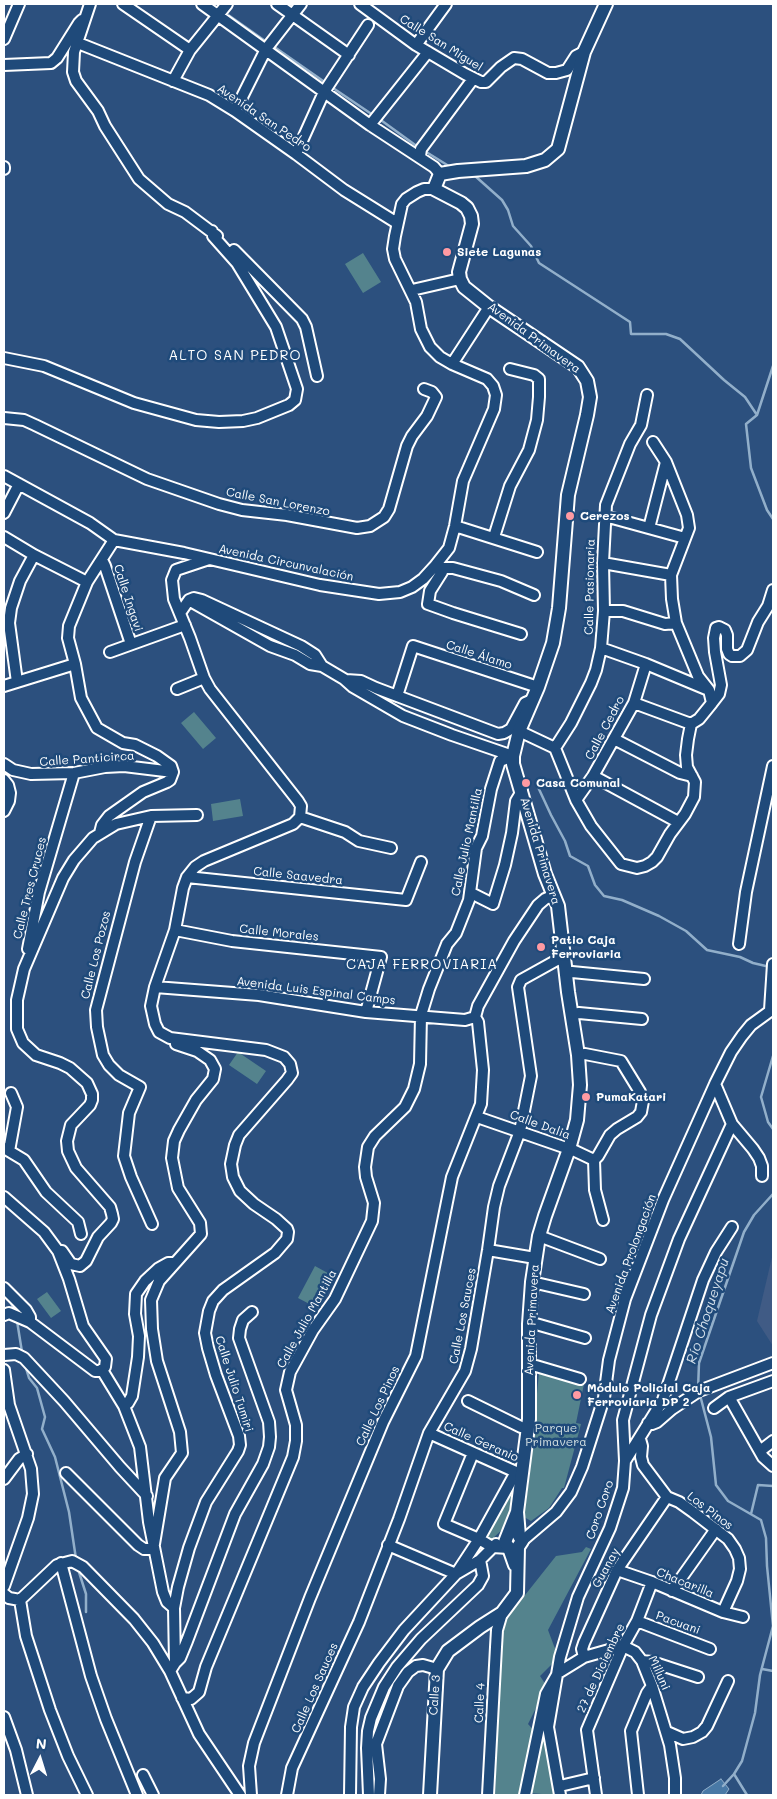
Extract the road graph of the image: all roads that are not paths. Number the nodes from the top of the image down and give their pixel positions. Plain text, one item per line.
1 (19, 4) edge
2 (90, 4) edge
3 (123, 4) edge
4 (202, 4) edge
5 (227, 4) edge
6 (277, 4) edge
7 (301, 4) edge
8 (360, 4) edge
9 (446, 4) edge
10 (606, 4) edge
11 (293, 14) junction
12 (219, 15) junction
13 (85, 18) junction
14 (368, 25) dead end
15 (4, 40) edge
16 (78, 43) junction
17 (416, 45) junction
18 (266, 49) junction
19 (190, 50) junction
20 (428, 52) junction
21 (584, 52) junction
22 (349, 55) junction
23 (4, 65) edge
24 (473, 79) junction
25 (173, 81) junction
26 (324, 92) junction
27 (235, 111) junction
28 (370, 125) junction
29 (296, 154) junction
30 (420, 156) junction
31 (440, 174) junction
32 (434, 189) junction
33 (396, 223) junction
34 (212, 231) junction
35 (460, 279) junction
36 (412, 290) junction
37 (489, 307) junction
38 (4, 358) edge
39 (452, 364) junction
40 (510, 369) dead end
41 (317, 376) dead end
42 (424, 389) dead end
43 (647, 395) dead end
44 (4, 418) edge
45 (653, 442) dead end
46 (666, 462) junction
47 (4, 476) edge
48 (19, 484) junction
49 (4, 513) edge
50 (605, 516) junction
51 (455, 526) junction
52 (649, 528) junction
53 (4, 537) edge
54 (494, 537) junction
55 (685, 538) junction
56 (114, 540) junction
57 (537, 552) dead end
58 (34, 555) junction
59 (209, 559) junction
60 (102, 560) junction
61 (603, 563) junction
62 (438, 568) junction
63 (671, 575) junction
64 (87, 582) junction
65 (773, 590) edge
66 (534, 595) dead end
67 (604, 611) junction
68 (180, 613) junction
69 (676, 623) junction
70 (6, 624) edge
71 (185, 625) junction
72 (521, 634) dead end
73 (130, 644) junction
74 (601, 648) junction
75 (110, 652) dead end
76 (75, 664) junction
77 (646, 664) junction
78 (204, 678) junction
79 (346, 680) junction
80 (17, 682) junction
81 (4, 686) edge
82 (178, 689) dead end
83 (710, 690) junction
84 (536, 693) junction
85 (397, 696) junction
86 (634, 703) junction
87 (712, 703) junction
88 (691, 724) junction
89 (519, 731) junction
90 (614, 740) junction
91 (555, 748) junction
92 (513, 756) junction
93 (4, 764) edge
94 (773, 766) edge
95 (173, 772) junction
96 (74, 774) junction
97 (593, 776) junction
98 (692, 776) junction
99 (4, 780) edge
100 (522, 791) junction
101 (576, 800) junction
102 (4, 811) edge
103 (197, 815) dead end
104 (151, 816) junction
105 (300, 817) junction
106 (678, 822) junction
107 (100, 833) junction
108 (391, 848) dead end
109 (421, 862) dead end
110 (187, 877) junction
111 (470, 893) junction
112 (554, 895) junction
113 (175, 930) junction
114 (739, 944) dead end
115 (564, 959) junction
116 (28, 960) junction
117 (773, 964) edge
118 (566, 973) junction
119 (644, 979) dead end
120 (155, 987) junction
121 (772, 1010) edge
122 (366, 1012) junction
123 (572, 1014) junction
124 (421, 1016) junction
125 (475, 1017) junction
126 (642, 1019) dead end
127 (170, 1038) junction
128 (578, 1055) junction
129 (715, 1084) junction
130 (11, 1093) dead end
131 (477, 1117) junction
132 (732, 1124) junction
133 (520, 1130) junction
134 (6, 1149) edge
135 (569, 1149) junction
136 (594, 1160) junction
137 (762, 1176) dead end
138 (6, 1203) edge
139 (604, 1220) dead end
140 (152, 1224) dead end
141 (732, 1227) dead end
142 (80, 1234) dead end
143 (539, 1236) junction
144 (488, 1250) junction
145 (58, 1251) junction
146 (535, 1258) junction
147 (600, 1259) dead end
148 (173, 1263) junction
149 (532, 1282) junction
150 (4, 1288) edge
151 (584, 1294) dead end
152 (252, 1312) dead end
153 (4, 1315) edge
154 (30, 1322) junction
155 (529, 1324) junction
156 (585, 1338) dead end
157 (4, 1355) edge
158 (773, 1363) edge
159 (529, 1366) junction
160 (4, 1370) edge
161 (102, 1370) junction
162 (580, 1379) dead end
163 (773, 1381) edge
164 (729, 1397) junction
165 (468, 1402) dead end
166 (124, 1406) junction
167 (6, 1407) edge
168 (714, 1408) dead end
169 (648, 1423) junction
170 (528, 1428) junction
171 (429, 1433) junction
172 (640, 1439) junction
173 (773, 1441) edge
174 (760, 1451) junction
175 (473, 1453) junction
176 (27, 1454) junction
177 (625, 1461) junction
178 (773, 1466) edge
179 (66, 1473) dead end
180 (519, 1473) junction
181 (4, 1479) edge
182 (147, 1496) junction
183 (667, 1497) junction
184 (716, 1529) junction
185 (478, 1538) junction
186 (515, 1541) junction
187 (154, 1544) junction
188 (388, 1545) junction
189 (492, 1547) junction
190 (480, 1560) junction
191 (61, 1563) junction
192 (616, 1570) junction
193 (456, 1574) junction
194 (652, 1582) junction
195 (4, 1586) edge
196 (672, 1591) junction
197 (4, 1594) edge
198 (20, 1600) junction
199 (174, 1608) junction
200 (723, 1612) junction
201 (502, 1613) junction
202 (743, 1617) dead end
203 (637, 1621) junction
204 (623, 1646) junction
205 (710, 1648) dead end
206 (584, 1657) junction
207 (642, 1661) junction
208 (173, 1667) junction
209 (437, 1669) junction
210 (558, 1673) junction
211 (698, 1678) dead end
212 (728, 1681) dead end
213 (652, 1686) junction
214 (182, 1698) junction
215 (4, 1717) edge
216 (667, 1732) junction
217 (143, 1775) dead end
218 (594, 1778) junction
219 (560, 1791) edge
220 (27, 1795) edge
221 (87, 1795) edge
222 (137, 1795) edge
223 (153, 1795) edge
224 (240, 1795) edge
225 (251, 1795) edge
226 (287, 1795) edge
227 (350, 1795) edge
228 (369, 1795) edge
229 (379, 1795) edge
230 (430, 1795) edge
231 (488, 1795) edge
232 (525, 1795) edge
233 (596, 1795) edge
234 (638, 1795) edge
235 (675, 1795) edge

1 - 15 street
2 - 13 street
3 - 19 street
4 - 12 street
5 - 12 street
6 - 11 street
7 - 11 street
8 - 17 street, Calle San Miguel
9 - 17 street
10 - 21 main road
11 - 18 street
11 - 22 street
12 - 18 street
12 - 19 street
13 - 16 street
13 - 23 street
14 - 22 street
16 - 25 street, Avenida San Pedro
16 - 34 street
17 - 20 street, Calle San Miguel
18 - 26 street
18 - 27 street
19 - 25 street
20 - 24 street, Calle San Miguel
20 - 28 street
21 - 24 street, Calle San Miguel
21 - 31 main road
22 - 26 street
24 - 30 street
25 - 27 street, Avenida San Pedro
26 - 28 street
26 - 29 street
27 - 29 street, Avenida San Pedro
28 - 30 street
29 - 33 street, Avenida San Pedro
30 - 31 street
31 - 32 main road
32 - 33 street, Avenida Circunvalación
32 - 35 main road
33 - 36 street, Avenida Circunvalación
34 - 38 street
34 - 41 street
35 - 36 street
35 - 37 main road, Avenida Primavera
36 - 39 street, Avenida Circunvalación
37 - 39 street
37 - 84 main road, Avenida Primavera
39 - 51 street, Avenida Circunvalación
40 - 54 street
42 - 44 street, Calle San Lorenzo
43 - 50 street, Calle Pasionaria
45 - 46 street
46 - 52 street
46 - 55 street
47 - 48 street
48 - 49 street
48 - 56 street
50 - 52 street
50 - 61 street, Calle Pasionaria
51 - 54 street
51 - 62 street, Avenida Circunvalación
52 - 55 street
53 - 58 street
54 - 57 street
55 - 63 street
56 - 59 street
56 - 60 street
58 - 64 street
58 - 70 street
59 - 62 street, Avenida Circunvalación
59 - 68 street, Avenida Circunvalación
60 - 64 street
60 - 73 street, Calle Ingavi
61 - 63 street
61 - 67 street, Calle Pasionaria
62 - 66 street
62 - 72 street
63 - 69 street
64 - 76 street
65 - 87 street
67 - 69 street
67 - 74 street, Calle Pasionaria
68 - 71 street, Avenida Circunvalación
68 - 79 street
69 - 83 street
70 - 80 street
71 - 73 street
71 - 78 street, Avenida Circunvalación
73 - 75 street
74 - 77 street
74 - 91 street, Calle Pasionaria
76 - 80 street
76 - 95 street
77 - 83 street
77 - 86 street, Calle Cedro
78 - 82 street
78 - 105 street, Avenida Circunvalación
79 - 85 street
79 - 92 street
80 - 81 street
83 - 87 street
84 - 85 street
84 - 85 street, Calle Álamo
84 - 89 main road, Avenida Primavera
86 - 88 street
86 - 90 street, Calle Cedro
87 - 88 street
88 - 98 street
89 - 91 street
89 - 92 main road, Avenida Primavera
90 - 97 street, Calle Cedro
90 - 98 street
91 - 101 street
92 - 100 main road, Avenida Primavera
92 - 111 street, Calle Julio Mantilla
93 - 96 street, Calle Panticirca
94 - 114 street
95 - 96 street, Calle Panticirca
95 - 107 street
96 - 116 street, Calle Tres Cruces
97 - 101 street, Calle Cedro
97 - 106 street
98 - 106 street
99 - 102 street
100 - 111 street
100 - 112 main road, Avenida Primavera
101 - 106 street
103 - 104 street
104 - 107 street
104 - 140 street, Calle Los Pozos
105 - 108 street
105 - 110 street
107 - 116 street
109 - 110 street, Calle Saavedra
110 - 113 street
111 - 124 street, Calle Julio Mantilla
112 - 115 main road, Avenida Primavera
112 - 125 street
113 - 120 street
113 - 122 street, Calle Morales
115 - 118 main road, Avenida Primavera
115 - 133 street, Calle Los Sauces
116 - 145 street, Calle Tres Cruces
117 - 121 street
118 - 119 street
118 - 123 main road, Avenida Primavera
120 - 122 street, Avenida Luis Espinal Camps
120 - 127 street
121 - 129 street, Avenida Prolongación
122 - 124 street, Avenida Luis Espinal Camps
123 - 126 street
123 - 128 main road, Avenida Primavera
124 - 125 street, Avenida Luis Espinal Camps
124 - 214 street, Calle Julio Mantilla
125 - 131 street, Calle Los Pinos
127 - 148 street
127 - 199 street, Calle Julio Tumiri
128 - 135 main road, Avenida Primavera
128 - 136 street
129 - 132 street
129 - 186 street, Avenida Prolongación
130 - 134 street
131 - 133 street, Calle Dalia
131 - 225 street, Calle Los Pinos
132 - 137 street
132 - 177 street, Coro Coro
133 - 135 street, Calle Dalia
133 - 144 street, Calle Los Sauces
134 - 142 street
135 - 136 street, Calle Dalia
135 - 143 main road, Avenida Primavera
136 - 139 street
138 - 145 street
141 - 169 street
143 - 146 main road, Avenida Primavera
143 - 147 street
144 - 146 street
144 - 171 street, Calle Los Sauces
145 - 161 street
146 - 149 main road, Avenida Primavera
148 - 166 street
148 - 187 street
149 - 151 street
149 - 155 main road, Avenida Primavera
150 - 154 street
152 - 208 street
153 - 154 street
154 - 161 street
155 - 156 street
155 - 159 main road, Avenida Primavera
157 - 182 street
158 - 169 street
159 - 162 street
159 - 170 main road, Avenida Primavera
160 - 167 street
161 - 166 street
163 - 164 street
164 - 168 street
164 - 174 street
165 - 170 street
166 - 182 street
167 - 176 street
169 - 172 street
170 - 180 main road, Avenida Primavera
171 - 175 street, Calle Geranio
171 - 188 street, Calle Los Sauces
172 - 177 street
172 - 183 street, Los Pinos
173 - 174 street
174 - 178 street
175 - 180 street, Calle Geranio
175 - 185 street
176 - 181 street
176 - 195 street
177 - 210 street, Coro Coro
179 - 187 street
180 - 185 street
180 - 186 main road, Avenida Primavera
182 - 187 street
183 - 184 street, Los Pinos
183 - 192 street, Guanay
184 - 196 street
184 - 200 street, Los Pinos
185 - 189 street
185 - 193 street
186 - 189 street, Avenida Prolongación
186 - 201 main road, Calle 3
187 - 199 street
188 - 193 street
188 - 226 street, Calle Los Sauces
189 - 190 street, Avenida Prolongación
190 - 193 street, Avenida Prolongación
190 - 228 street
191 - 198 street
191 - 208 street
191 - 222 street
192 - 194 street, Chacarilla
192 - 206 street, Guanay
193 - 227 street
194 - 196 street, Chacarilla
194 - 203 street, 27 de Diciembre
196 - 200 street, Chacarilla
197 - 198 street
198 - 221 street
199 - 208 street, Calle Julio Tumiri
200 - 202 street, Chacarilla
201 - 209 main road, Calle 3
201 - 231 street, Calle 4
203 - 204 street, 27 de Diciembre
203 - 205 street, Pacuani
204 - 206 street
204 - 207 street, Milluni
204 - 218 street, 27 de Diciembre
206 - 210 street
207 - 211 street
207 - 213 street, Milluni
208 - 214 street
209 - 229 street
209 - 230 main road, Calle 3
210 - 219 street, Coro Coro
210 - 232 street
212 - 216 street
213 - 216 street, Milluni
213 - 234 street
214 - 224 street
215 - 220 street
216 - 235 street, Milluni
217 - 223 street
218 - 219 street
218 - 233 street, 27 de Diciembre

